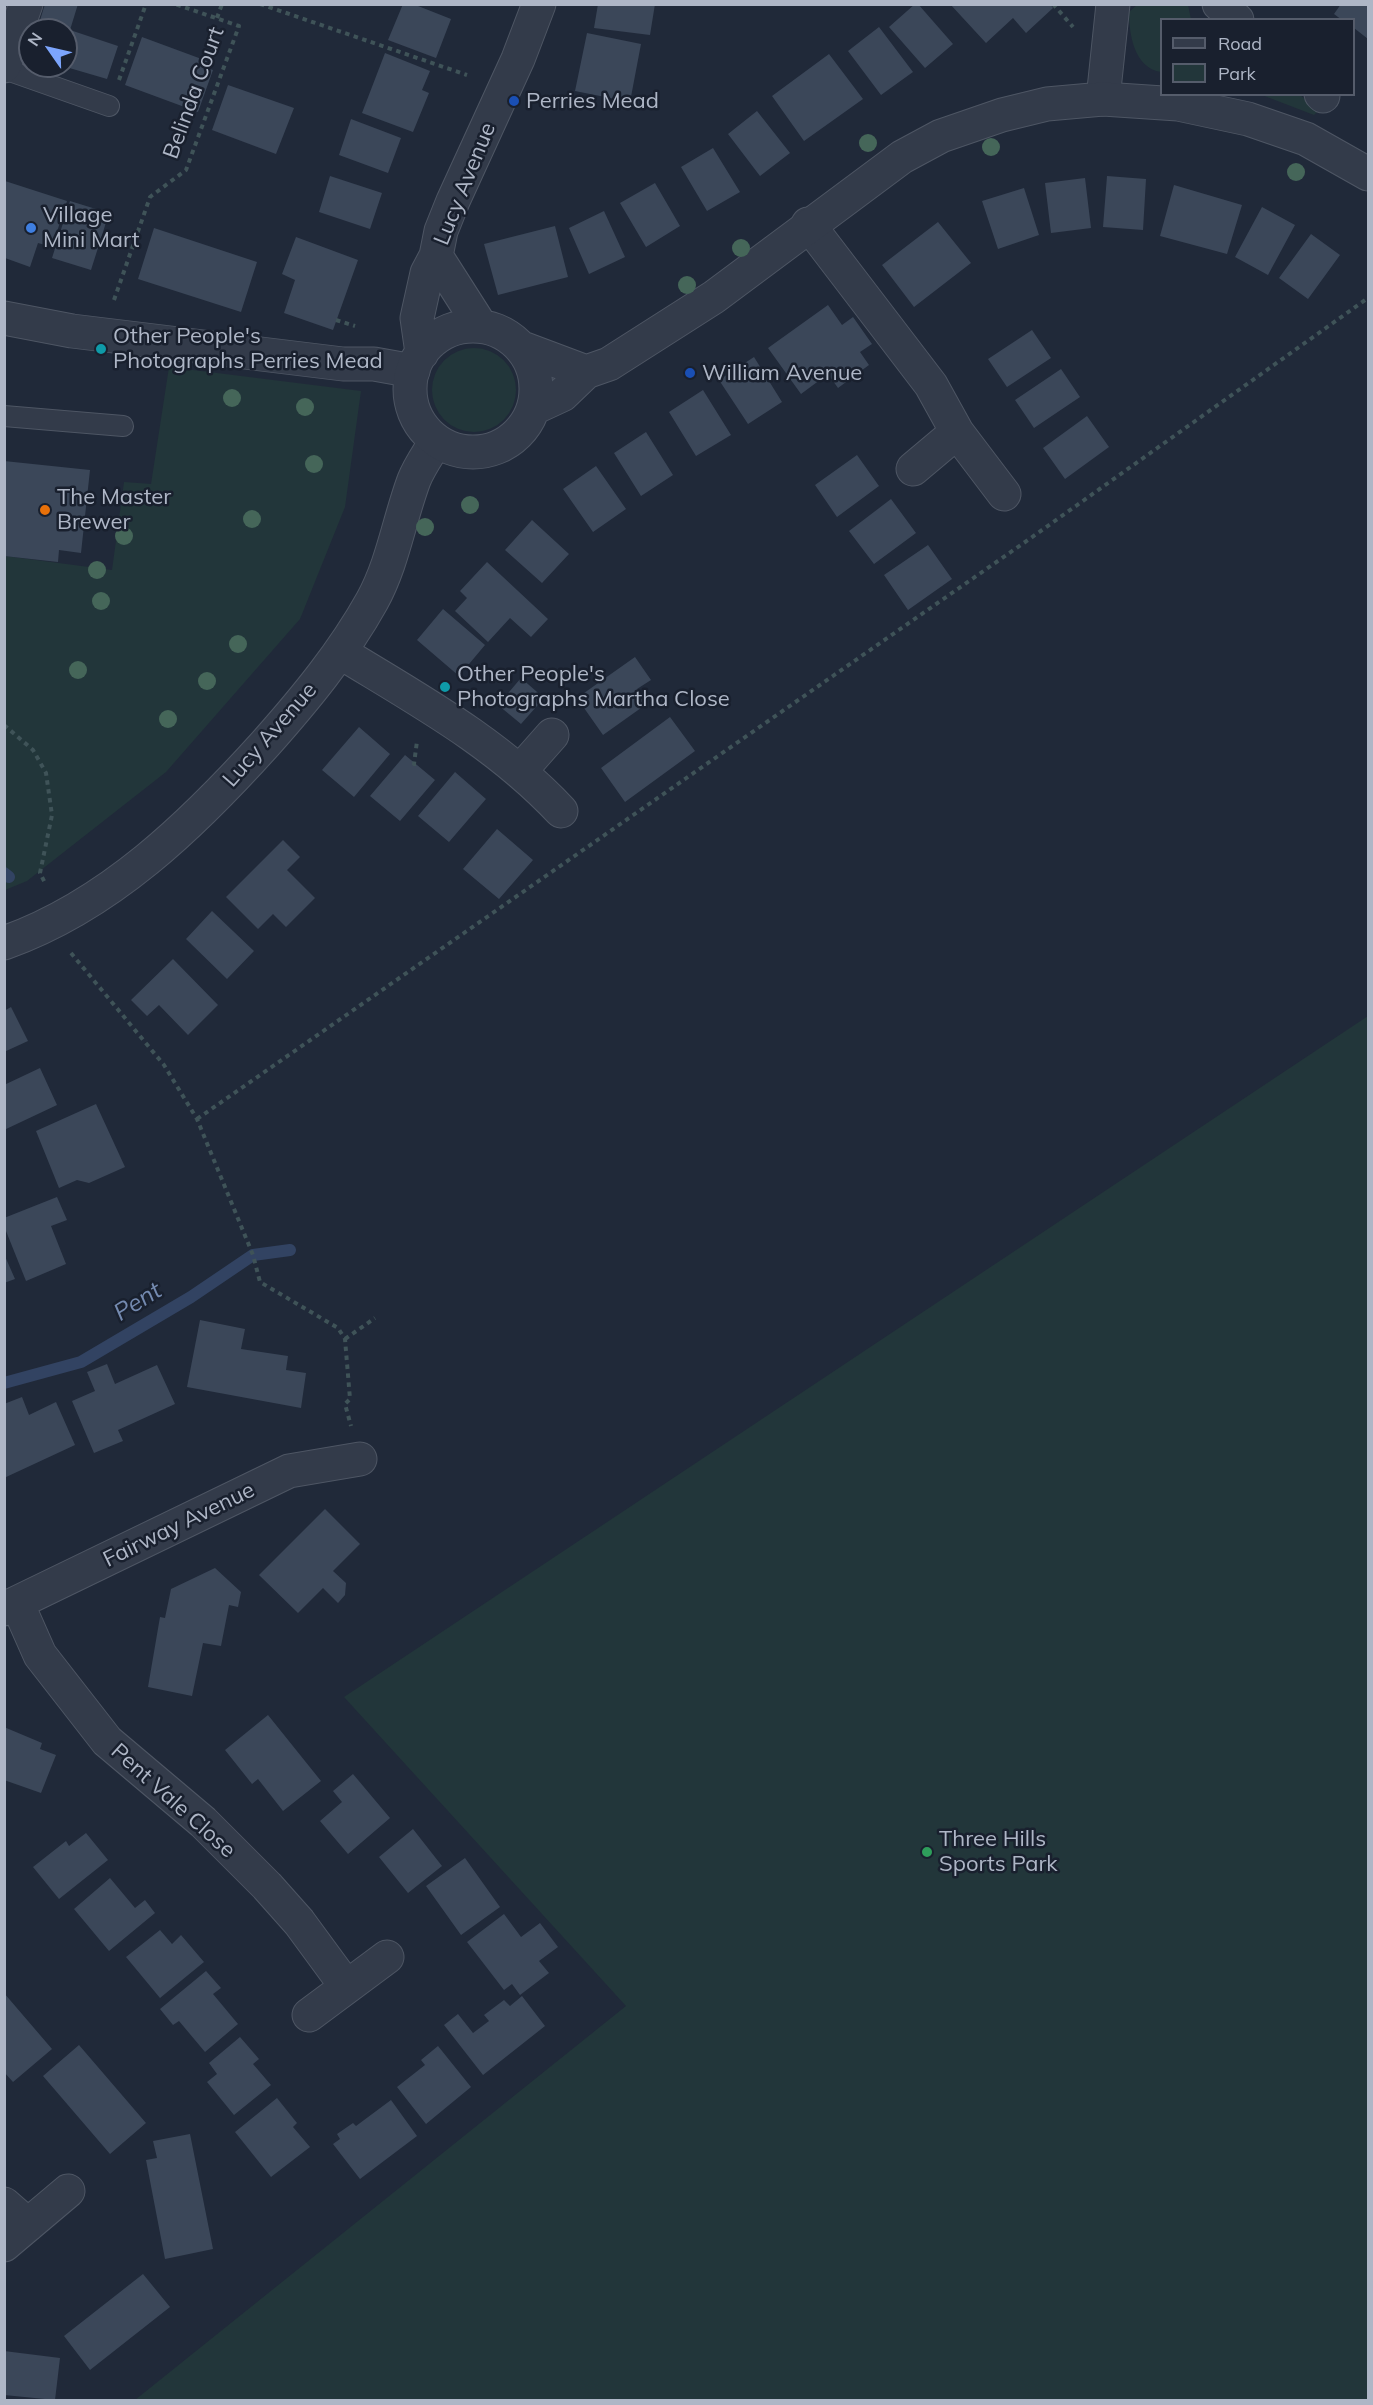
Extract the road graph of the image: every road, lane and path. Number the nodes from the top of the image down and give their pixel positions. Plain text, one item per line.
1 (26, 4) edge
2 (146, 4) edge
3 (175, 4) edge
4 (222, 4) edge
5 (260, 4) edge
6 (539, 4) edge
7 (1053, 4) edge
8 (1113, 4) edge
9 (217, 18) junction
10 (1074, 27) dead end
11 (4, 68) edge
12 (467, 75) dead end
13 (1103, 99) junction
14 (109, 106) joint
15 (1368, 174) edge
16 (808, 224) junction
17 (436, 256) junction
18 (1368, 298) edge
19 (112, 304) dead end
20 (4, 318) edge
21 (480, 325) junction
22 (522, 348) junction
23 (418, 362) junction
24 (586, 372) junction
25 (534, 408) junction
26 (4, 416) edge
27 (123, 426) dead end
28 (957, 432) junction
29 (436, 441) junction
30 (913, 469) dead end
31 (1004, 494) dead end
32 (340, 652) junction
33 (4, 725) edge
34 (410, 735) dead end
35 (552, 735) dead end
36 (416, 764) dead end
37 (521, 770) junction
38 (561, 811) dead end
39 (55, 920) junction
40 (4, 944) edge
41 (197, 1119) junction
42 (375, 1318) dead end
43 (345, 1339) junction
44 (360, 1459) joint
45 (11, 1606) edge
46 (387, 1957) dead end
47 (346, 1986) junction
48 (309, 2015) dead end
49 (69, 2191) dead end
50 (12, 2225) edge

1 - 11 street
2 - 14 path
3 - 9 path, Belinda Court
4 - 9 path, Belinda Court
5 - 12 path
6 - 17 street, Lucy Avenue
7 - 10 path
8 - 13 street
9 - 19 path, Belinda Court
11 - 14 lane
13 - 15 street
13 - 16 street
16 - 24 street
16 - 28 street
17 - 21 street, Lucy Avenue
17 - 23 street
18 - 41 path
20 - 23 street
21 - 22 street
21 - 23 street
22 - 24 street
22 - 25 street
23 - 29 street
24 - 25 street
25 - 29 street
26 - 27 lane
28 - 30 street
28 - 31 street
29 - 32 street, Lucy Avenue
32 - 37 street
32 - 39 street, Lucy Avenue
33 - 39 path
34 - 36 path
35 - 37 street
37 - 38 street
39 - 40 street, Lucy Avenue
39 - 41 path
41 - 43 path
42 - 43 path
43 - 44 path
44 - 45 street, Fairway Avenue
45 - 47 street, Pent Vale Close
46 - 47 street
47 - 48 street
49 - 50 street

